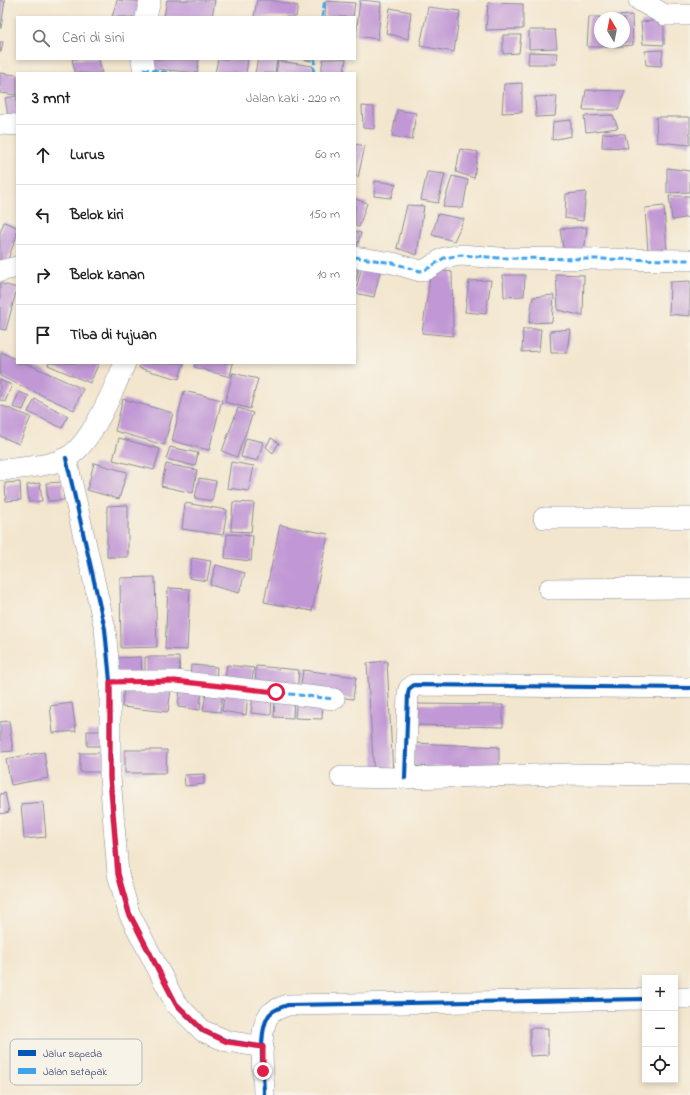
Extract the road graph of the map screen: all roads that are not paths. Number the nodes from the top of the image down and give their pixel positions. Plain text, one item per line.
1 (150, 0) edge
2 (640, 0) edge
3 (690, 15) edge
4 (146, 16) edge
5 (142, 60) edge
6 (144, 72) edge
7 (356, 257) edge
8 (690, 260) edge
9 (16, 268) edge
10 (0, 271) edge
11 (124, 364) edge
12 (66, 458) junction
13 (0, 470) edge
14 (544, 518) dead end
15 (690, 518) edge
16 (690, 588) edge
17 (549, 589) dead end
18 (110, 682) junction
19 (690, 688) edge
20 (334, 699) dead end
21 (690, 775) edge
22 (341, 777) dead end
23 (405, 778) junction
24 (678, 998) edge
25 (690, 998) edge
26 (642, 999) edge
27 (263, 1047) junction
28 (264, 1095) edge

1 - 4 street
2 - 3 street
5 - 6 street
7 - 8 street
9 - 10 street
11 - 12 street
12 - 13 street
12 - 18 street
14 - 15 street
16 - 17 street
18 - 20 street
18 - 27 street
19 - 23 street
21 - 23 street
22 - 23 street
24 - 25 street
26 - 27 street
27 - 28 street

